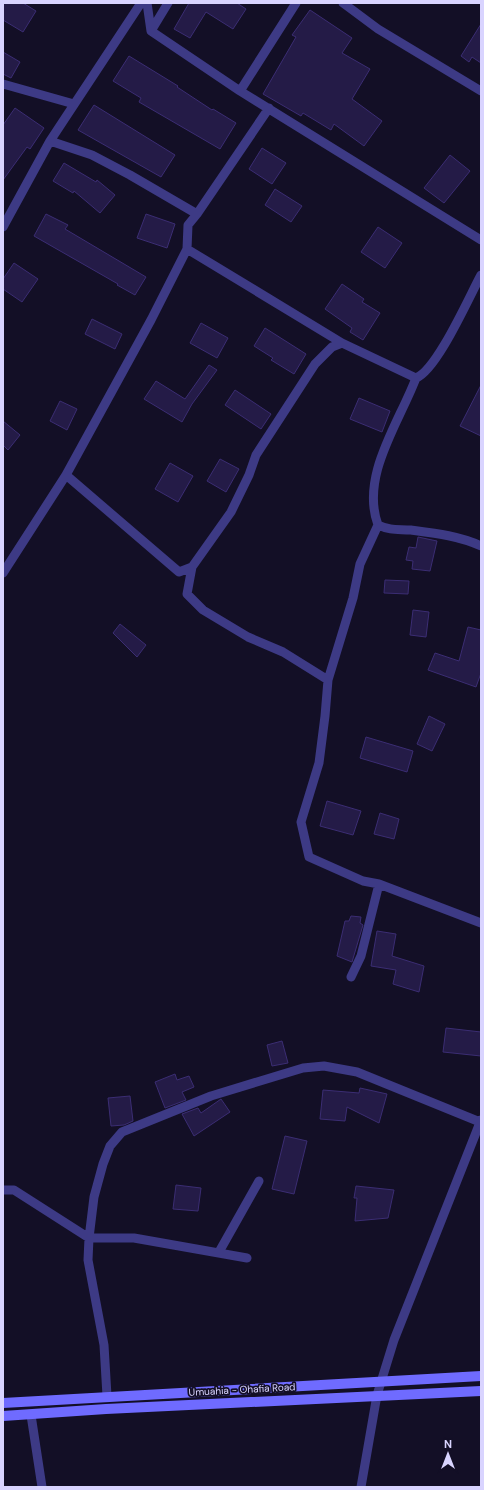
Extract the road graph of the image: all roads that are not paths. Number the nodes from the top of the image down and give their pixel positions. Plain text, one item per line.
1 (141, 3) edge
2 (147, 3) edge
3 (168, 3) edge
4 (296, 3) edge
5 (343, 3) edge
6 (151, 31) junction
7 (3, 84) edge
8 (240, 91) junction
9 (481, 91) edge
10 (74, 104) junction
11 (269, 108) junction
12 (50, 141) junction
13 (198, 214) junction
14 (3, 227) edge
15 (481, 240) edge
16 (187, 249) junction
17 (481, 275) edge
18 (342, 343) junction
19 (416, 378) junction
20 (66, 475) junction
21 (378, 525) junction
22 (481, 546) edge
23 (192, 567) junction
24 (3, 573) edge
25 (328, 680) junction
26 (379, 884) junction
27 (481, 923) edge
28 (351, 977) dead end
29 (481, 1121) edge
30 (258, 1181) dead end
31 (3, 1190) edge
32 (89, 1238) junction
33 (219, 1252) junction
34 (247, 1258) dead end
35 (481, 1376) edge
36 (381, 1382) junction
37 (481, 1391) edge
38 (107, 1396) junction
39 (377, 1396) junction
40 (3, 1403) edge
41 (31, 1414) junction
42 (3, 1416) edge
43 (42, 1487) edge
44 (361, 1487) edge

1 - 10 street
2 - 6 street
3 - 6 street
4 - 8 street
5 - 9 street
6 - 8 street
7 - 10 street
8 - 11 street
10 - 12 street
11 - 13 street
11 - 15 street
12 - 13 street
12 - 14 street
13 - 16 street
16 - 18 street
16 - 20 street
17 - 19 street
18 - 19 street
18 - 23 street
19 - 21 street
20 - 23 street
20 - 24 street
21 - 22 street
21 - 25 street
23 - 25 street
25 - 26 street
26 - 27 street
26 - 28 street
29 - 32 street
29 - 36 street
30 - 33 street
31 - 32 street
32 - 33 street
32 - 38 street
33 - 34 street
35 - 36 main road, Umuahia - Ohafia Road
36 - 38 main road, Umuahia - Ohafia Road
36 - 39 street
37 - 39 main road, Umuahia - Ohafia Road
38 - 40 main road, Umuahia - Ohafia Road
39 - 41 main road, Umuahia - Ohafia Road
39 - 44 street
41 - 42 main road, Umuahia - Ohafia Road
41 - 43 street

